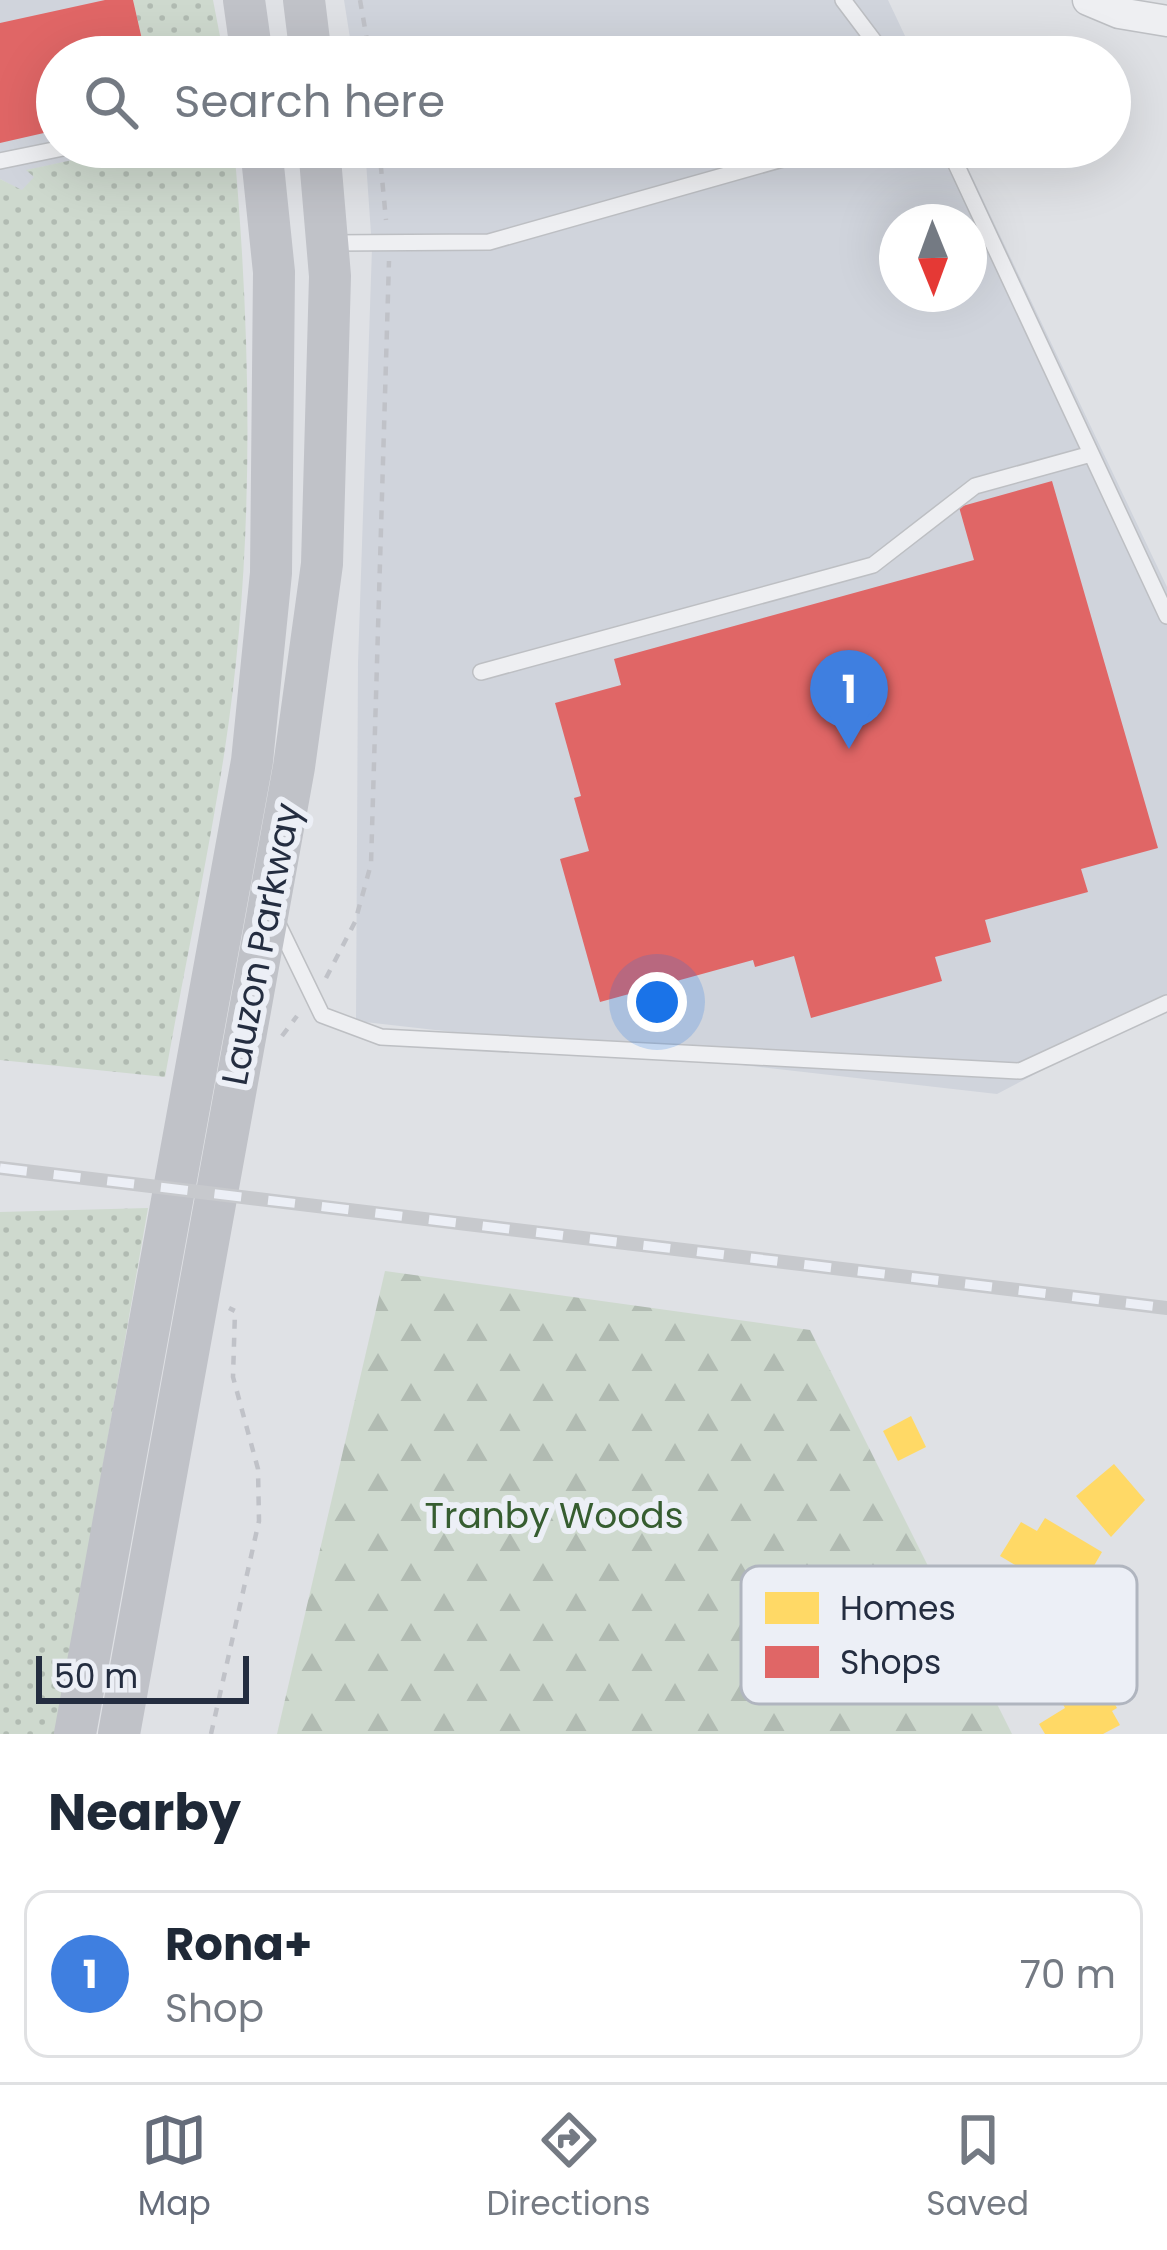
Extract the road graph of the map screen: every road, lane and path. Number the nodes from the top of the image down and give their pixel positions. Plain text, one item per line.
1 (244, 0) edge
2 (304, 0) edge
3 (360, 0) edge
4 (843, 0) edge
5 (1088, 0) edge
6 (1167, 21) edge
7 (249, 36) edge
8 (308, 36) edge
9 (366, 36) edge
10 (870, 36) edge
11 (36, 154) edge
12 (0, 161) edge
13 (263, 168) edge
14 (321, 168) edge
15 (381, 168) edge
16 (751, 168) edge
17 (958, 168) edge
18 (388, 242) junction
19 (327, 243) junction
20 (1091, 454) junction
21 (1167, 616) edge
22 (481, 672) dead end
23 (268, 905) junction
24 (314, 994) junction
25 (1167, 1003) edge
26 (279, 1040) dead end
27 (235, 1311) dead end
28 (76, 1734) edge
29 (119, 1734) edge
30 (211, 1734) edge

1 - 7 main road
2 - 8 main road
3 - 9 path
4 - 10 lane
5 - 6 street
11 - 12 lane
13 - 28 main road, Lauzon Parkway
14 - 19 main road, Lauzon Parkway
15 - 18 path
16 - 18 lane
17 - 20 lane
18 - 19 lane
18 - 24 path
19 - 23 main road, Lauzon Parkway
20 - 21 lane
20 - 22 lane
23 - 24 lane
23 - 29 main road, Lauzon Parkway
24 - 25 lane
24 - 26 path
27 - 30 path

